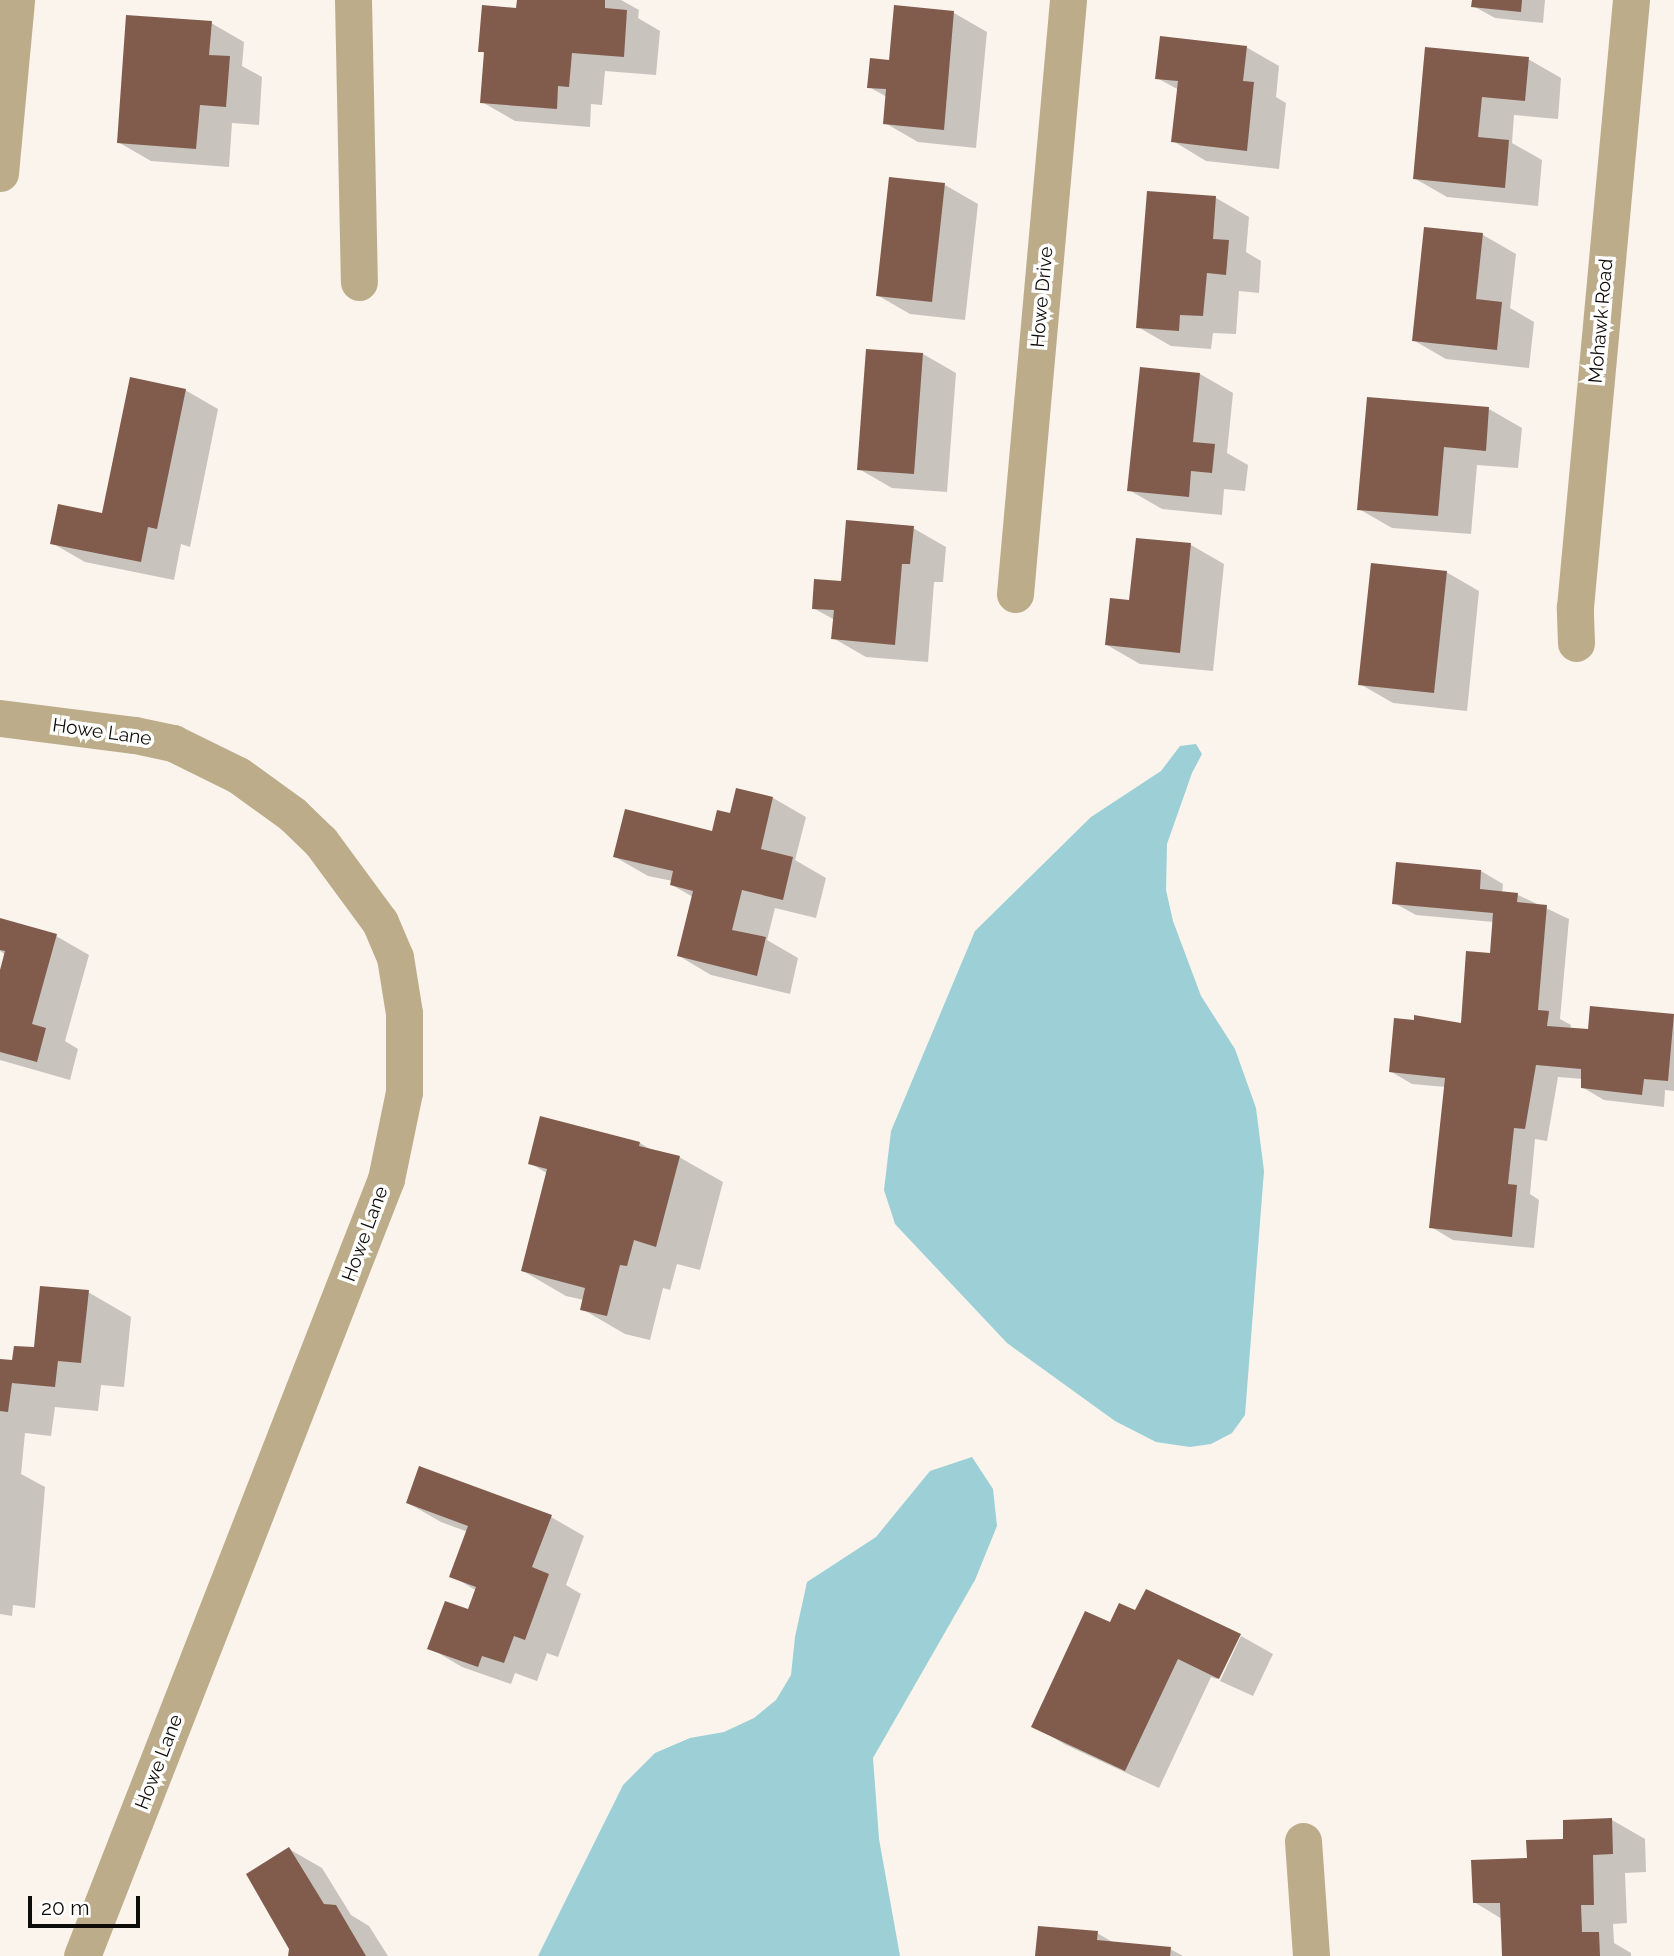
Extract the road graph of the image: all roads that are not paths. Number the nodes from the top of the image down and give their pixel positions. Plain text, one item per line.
1 (16, 0) edge
2 (353, 0) edge
3 (1068, 0) edge
4 (1631, 0) edge
5 (0, 173) edge
6 (359, 282) dead end
7 (1015, 594) dead end
8 (1576, 643) dead end
9 (0, 718) edge
10 (1303, 1841) dead end
11 (82, 1956) edge
12 (1311, 1956) edge

1 - 5 street
2 - 6 street
3 - 7 street, Howe Drive
4 - 8 street, Mohawk Road
9 - 11 street, Howe Lane
10 - 12 street

